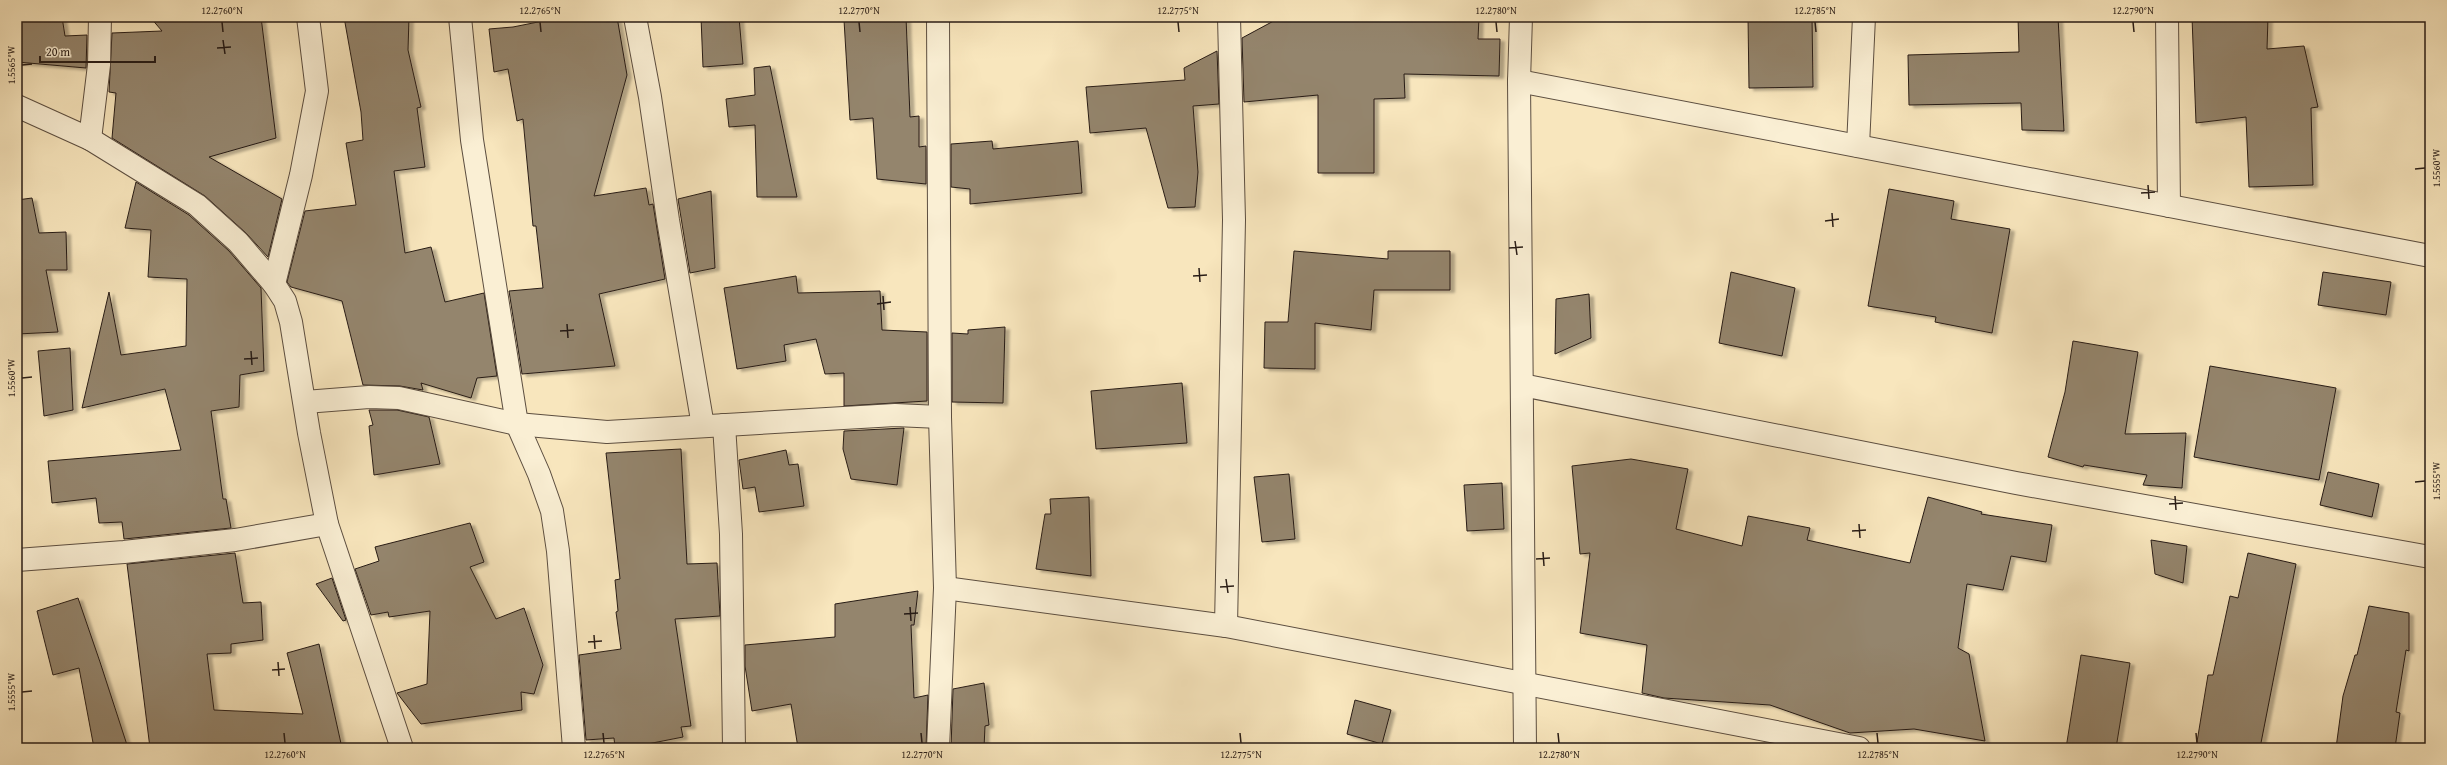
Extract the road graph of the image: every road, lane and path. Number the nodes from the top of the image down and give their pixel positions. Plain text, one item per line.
1 (100, 17) edge
2 (308, 17) edge
3 (460, 17) edge
4 (635, 17) edge
5 (938, 17) edge
6 (1229, 17) edge
7 (1521, 17) edge
8 (1864, 17) edge
9 (2167, 17) edge
10 (1519, 81) junction
11 (17, 106) edge
12 (90, 139) junction
13 (1858, 146) junction
14 (2169, 206) junction
15 (2430, 256) edge
16 (274, 284) junction
17 (1522, 385) junction
18 (305, 402) junction
19 (940, 417) junction
20 (517, 424) junction
21 (713, 425) junction
22 (327, 524) junction
23 (21, 554) edge
24 (2430, 558) edge
25 (945, 588) junction
26 (1226, 626) junction
27 (1524, 684) junction
28 (402, 748) edge
29 (574, 748) edge
30 (734, 748) edge
31 (938, 748) edge
32 (1525, 748) edge
33 (1859, 748) edge

1 - 12 street
2 - 16 street
3 - 20 street
4 - 21 street
5 - 19 street
6 - 26 street
7 - 10 street
8 - 13 street
9 - 14 street
10 - 13 street
10 - 17 street
11 - 12 street
12 - 16 street
13 - 14 street
14 - 15 street
16 - 18 street
17 - 24 street
17 - 27 street
18 - 20 street
18 - 22 street
19 - 21 street
19 - 25 street
20 - 21 street
20 - 29 street
21 - 30 street
22 - 23 street
22 - 28 street
25 - 26 street
25 - 31 street
26 - 27 street
27 - 32 street
27 - 33 street

